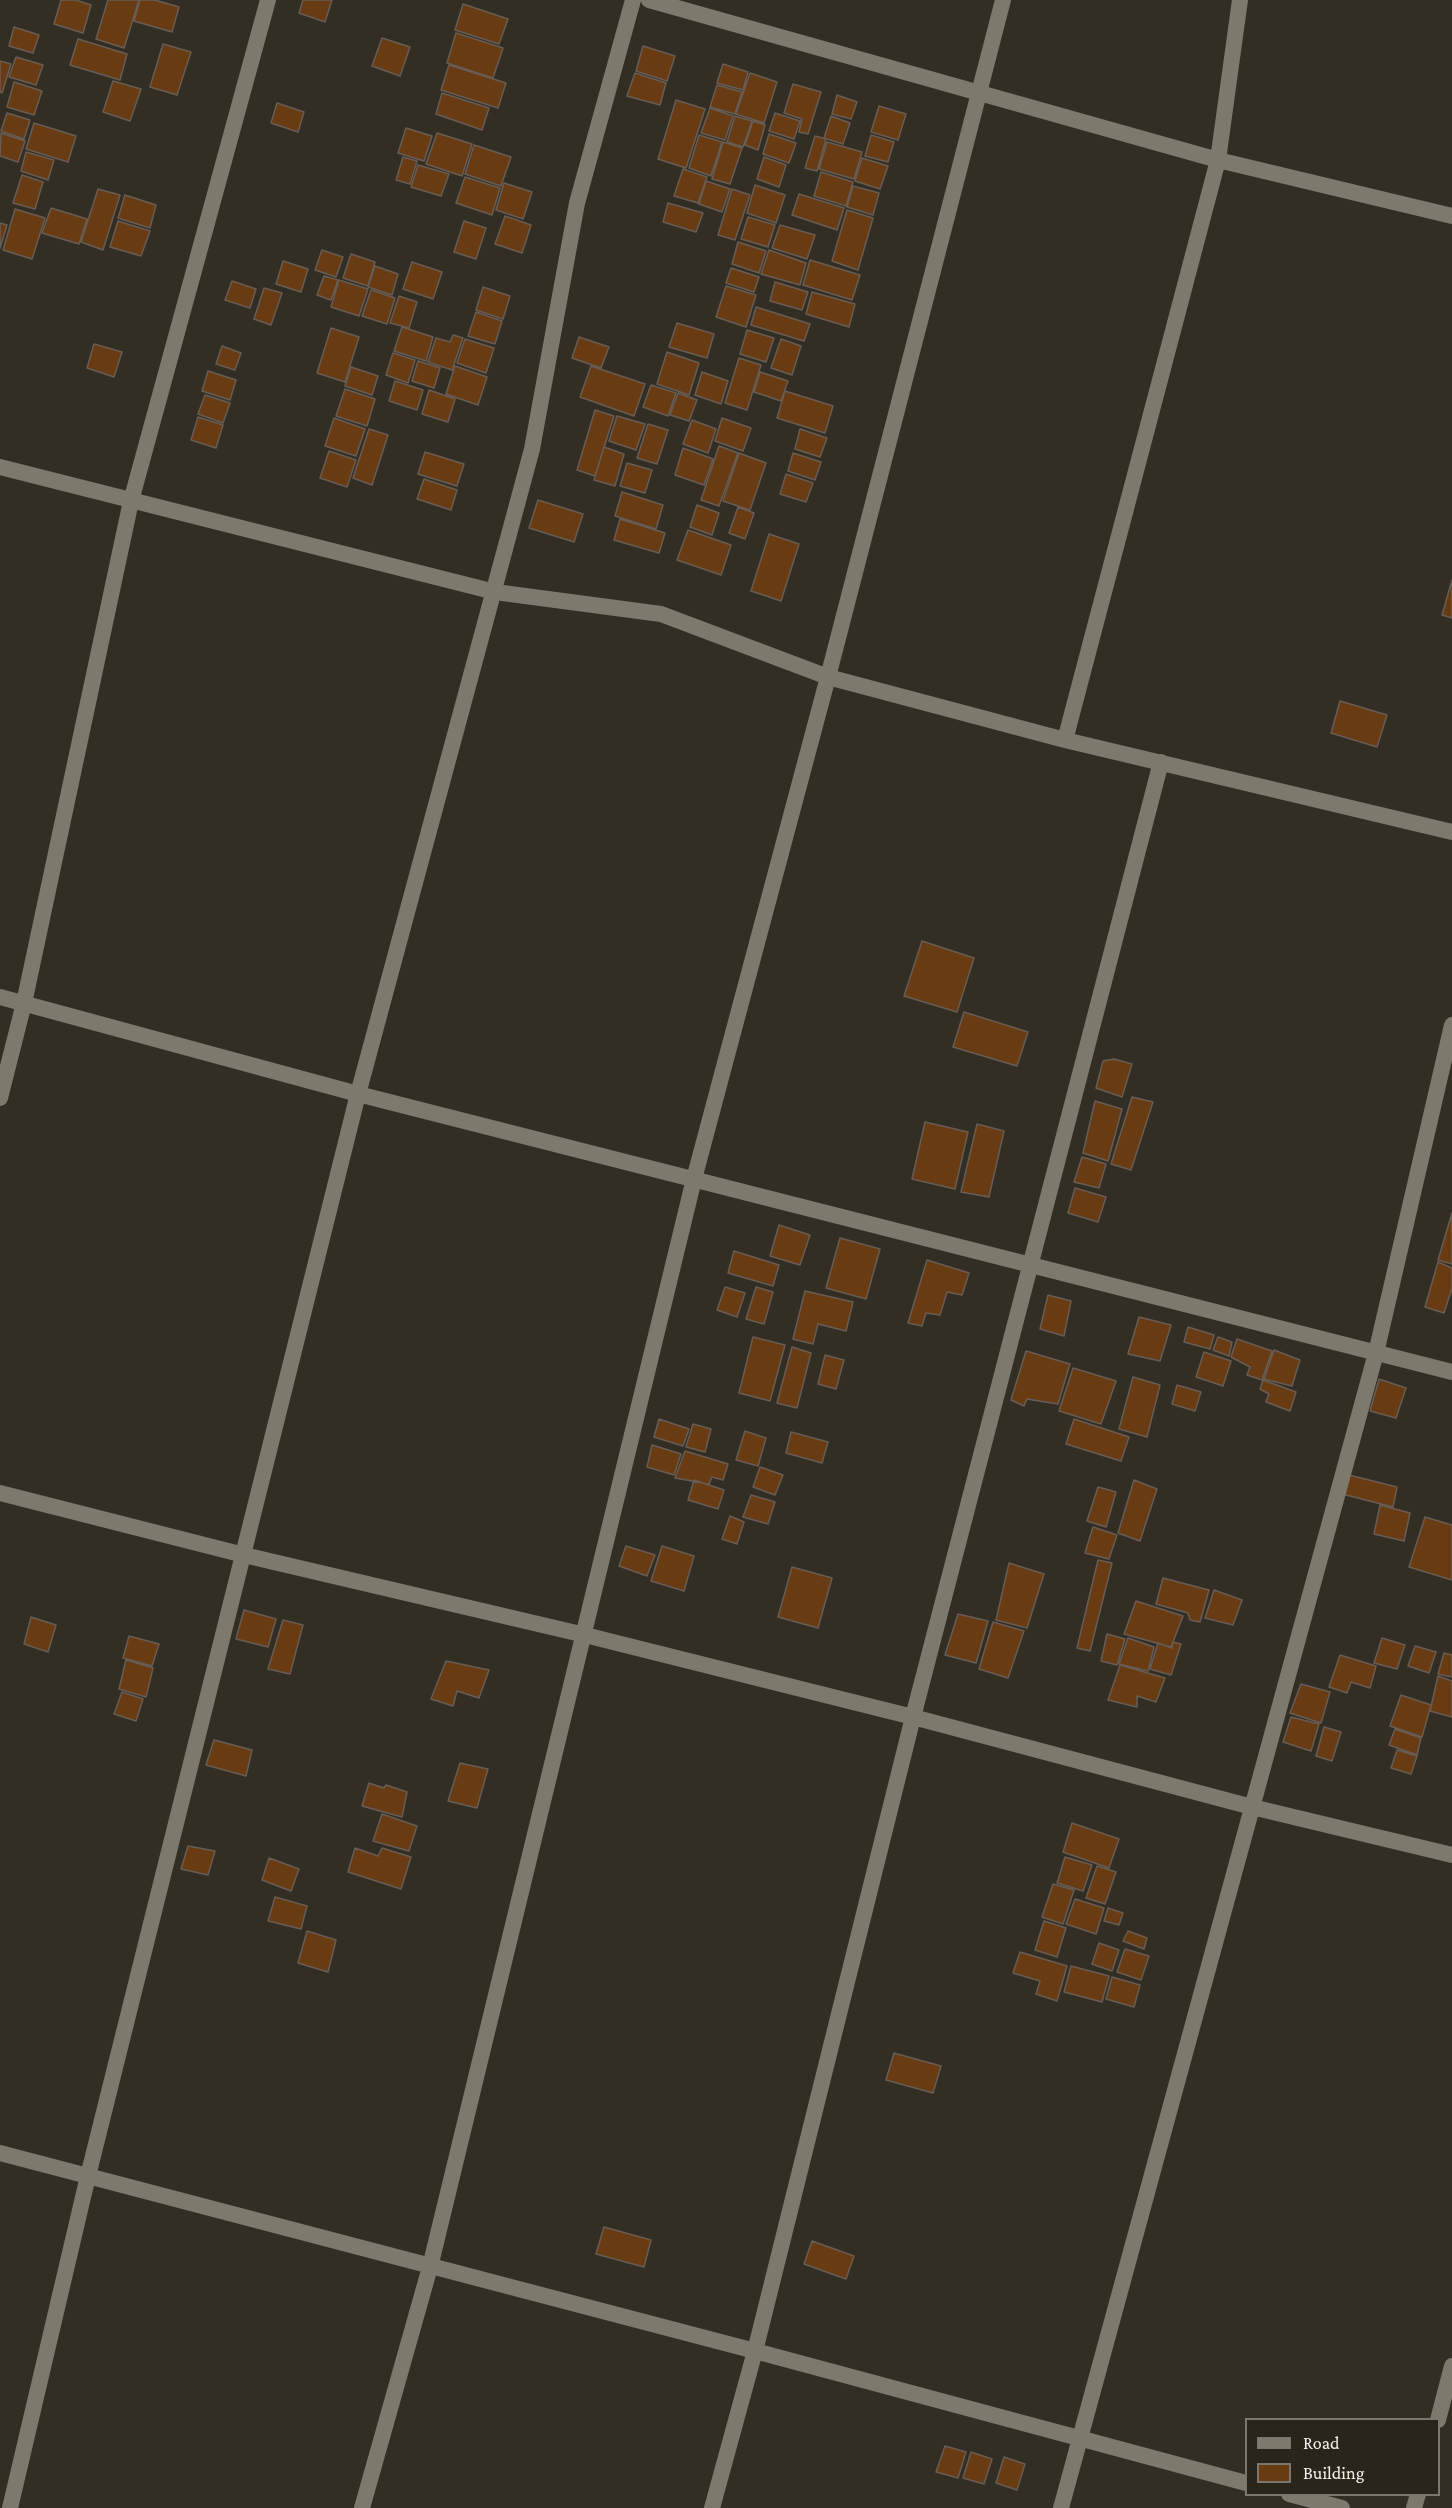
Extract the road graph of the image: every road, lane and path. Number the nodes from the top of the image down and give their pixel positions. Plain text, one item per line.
1 (268, 0) edge
2 (633, 0) edge
3 (649, 0) edge
4 (1003, 0) edge
5 (1240, 0) edge
6 (979, 93) junction
7 (1218, 160) junction
8 (1452, 216) edge
9 (0, 467) edge
10 (131, 501) junction
11 (495, 592) junction
12 (828, 677) junction
13 (1065, 740) junction
14 (1161, 762) junction
15 (1452, 832) edge
16 (0, 997) edge
17 (24, 1003) junction
18 (1452, 1025) edge
19 (358, 1094) junction
20 (0, 1098) edge
21 (694, 1179) junction
22 (1030, 1263) junction
23 (1376, 1353) junction
24 (1452, 1372) edge
25 (0, 1493) edge
26 (243, 1555) junction
27 (585, 1635) junction
28 (913, 1717) junction
29 (1252, 1807) junction
30 (1452, 1855) edge
31 (0, 2153) edge
32 (88, 2176) junction
33 (430, 2267) junction
34 (754, 2351) junction
35 (1452, 2367) edge
36 (1439, 2418) edge
37 (1080, 2440) junction
38 (1245, 2483) edge
39 (1297, 2496) edge
40 (10, 2508) edge
41 (362, 2508) edge
42 (712, 2508) edge
43 (1061, 2508) edge
44 (1342, 2508) edge

1 - 10 street
2 - 11 street
3 - 6 street
4 - 6 street
5 - 7 street
6 - 7 street
6 - 12 street
7 - 8 street
7 - 13 street
9 - 10 street
10 - 11 street
10 - 17 street
11 - 12 street
11 - 19 street
12 - 13 street
12 - 21 street
13 - 14 street
14 - 15 street
14 - 22 street
16 - 17 street
17 - 19 street
17 - 20 street
18 - 23 street
19 - 21 street
19 - 26 street
21 - 22 street
21 - 27 street
22 - 23 street
22 - 28 street
23 - 24 street
23 - 29 street
25 - 26 street
26 - 27 street
26 - 32 street
27 - 28 street
27 - 33 street
28 - 29 street
28 - 34 street
29 - 30 street
29 - 37 street
31 - 32 street
32 - 33 street
32 - 40 street
33 - 34 street
33 - 41 street
34 - 37 street
34 - 42 street
35 - 36 street
37 - 38 street
37 - 43 street
39 - 44 street

